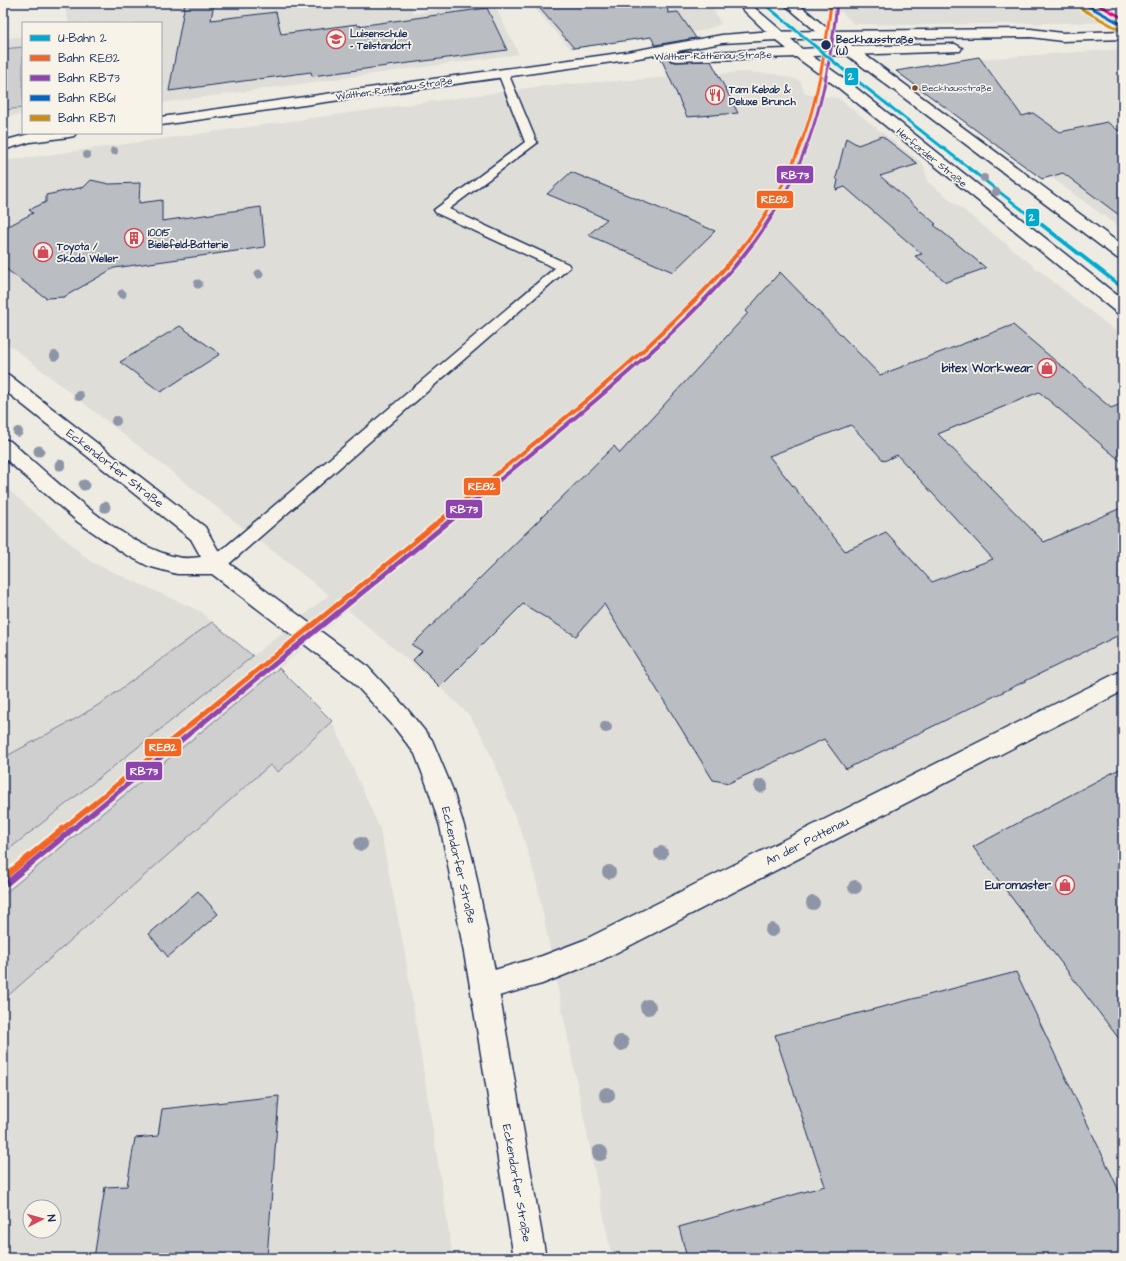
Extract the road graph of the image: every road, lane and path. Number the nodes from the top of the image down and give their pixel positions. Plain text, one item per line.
1 (742, 3) edge
2 (789, 3) edge
3 (829, 35) junction
4 (1123, 35) edge
5 (779, 36) junction
6 (1062, 37) junction
7 (989, 46) dead end
8 (967, 48) dead end
9 (850, 51) junction
10 (800, 53) junction
11 (627, 56) junction
12 (503, 73) junction
13 (162, 121) edge
14 (61, 134) edge
15 (3, 135) edge
16 (28, 138) junction
17 (3, 146) edge
18 (1123, 254) edge
19 (1123, 309) edge
20 (3, 379) edge
21 (3, 446) edge
22 (216, 565) junction
23 (1123, 680) edge
24 (484, 986) junction
25 (530, 1258) edge

1 - 5 main road, Herforder Straße
2 - 3 main road
3 - 5 main road, Walther-Rathenau-Straße
3 - 6 main road
3 - 9 main road
4 - 6 main road
5 - 10 main road, Herforder Straße
5 - 11 main road, Walther-Rathenau-Straße
6 - 7 main road
8 - 9 main road
9 - 10 main road
9 - 18 main road
10 - 11 main road, Walther-Rathenau-Straße
10 - 19 main road, Herforder Straße
11 - 12 main road, Walther-Rathenau-Straße
12 - 13 main road, Walther-Rathenau-Straße
12 - 22 lane
14 - 16 main road
15 - 16 main road
16 - 17 main road
20 - 22 main road, Eckendorfer Straße
21 - 22 main road
22 - 24 main road, Eckendorfer Straße
23 - 24 main road, An der Pottenau
24 - 25 main road, Eckendorfer Straße

